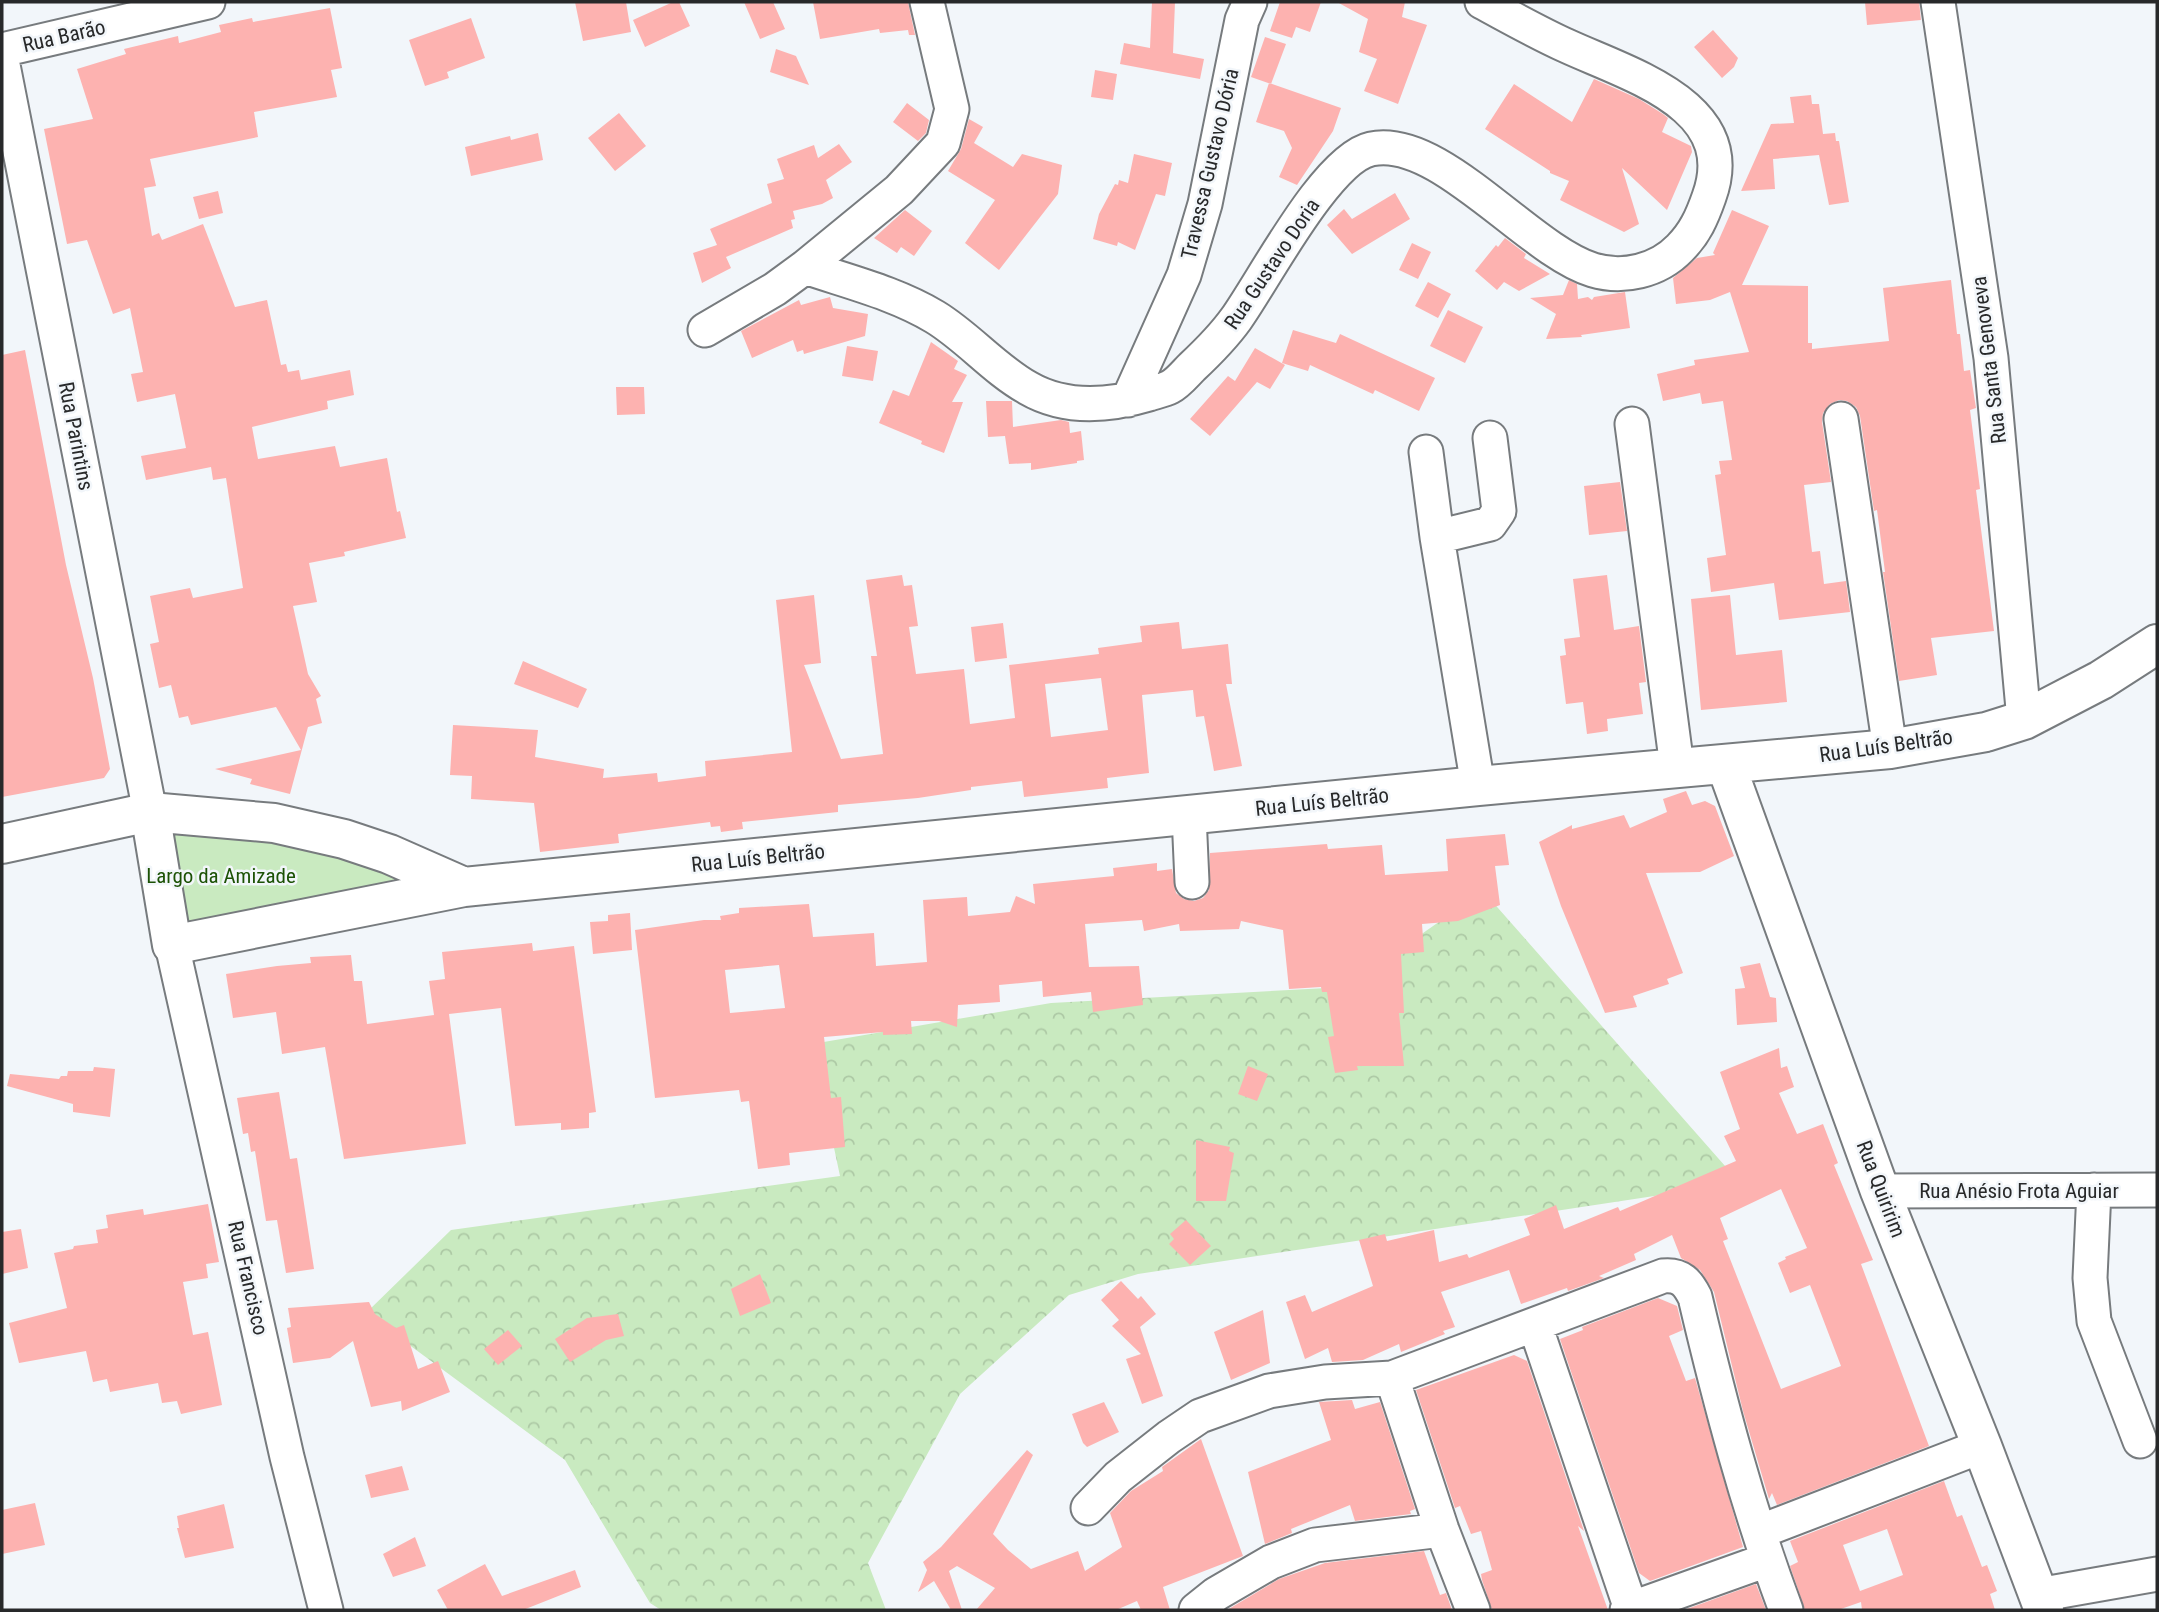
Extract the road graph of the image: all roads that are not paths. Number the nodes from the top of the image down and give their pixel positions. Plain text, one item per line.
1 (208, 2) edge
2 (927, 2) edge
3 (1482, 2) edge
4 (1938, 2) edge
5 (1240, 8) edge
6 (2, 50) edge
7 (2, 60) edge
8 (805, 267) junction
9 (705, 330) dead end
10 (1128, 400) junction
11 (1840, 419) dead end
12 (1632, 424) dead end
13 (1490, 438) dead end
14 (1426, 452) dead end
15 (1437, 537) junction
16 (2157, 644) edge
17 (2024, 720) junction
18 (1890, 749) junction
19 (1726, 765) junction
20 (1677, 767) junction
21 (1478, 786) junction
22 (150, 812) junction
23 (1189, 815) junction
24 (2, 844) edge
25 (410, 882) junction
26 (1192, 882) dead end
27 (172, 945) junction
28 (2094, 1190) junction
29 (2157, 1190) edge
30 (1880, 1191) junction
31 (1535, 1325) junction
32 (1392, 1378) junction
33 (2140, 1441) dead end
34 (1982, 1447) junction
35 (1088, 1508) dead end
36 (1442, 1530) junction
37 (1763, 1546) junction
38 (2157, 1574) edge
39 (2041, 1602) edge
40 (326, 1610) edge
41 (1196, 1610) edge
42 (1473, 1610) edge
43 (1629, 1610) edge
44 (1786, 1610) edge

1 - 6 street, Rua Barão
2 - 8 street
3 - 10 street, Rua Gustavo Doria
4 - 17 street, Rua Santa Genoveva
5 - 10 street, Travessa Gustavo Dória
7 - 22 street, Rua Parintins
8 - 9 street
8 - 10 street, Rua Gustavo Doria
11 - 18 street
12 - 20 street
13 - 15 street
14 - 15 street
15 - 21 street
16 - 17 main road, Rua Luís Beltrão
17 - 18 main road, Rua Luís Beltrão
18 - 19 main road, Rua Luís Beltrão
19 - 20 main road, Rua Luís Beltrão
19 - 30 main road, Rua Quiririm
20 - 21 main road, Rua Luís Beltrão
21 - 23 main road, Rua Luís Beltrão
22 - 24 main road
22 - 25 main road
22 - 27 main road
23 - 25 main road, Rua Luís Beltrão
23 - 26 street
25 - 27 main road, Rua Luís Beltrão
27 - 40 street, Rua Francisco
28 - 29 street, Rua Anésio Frota Aguiar
28 - 30 street, Rua Anésio Frota Aguiar
28 - 33 street
30 - 34 main road, Rua Quiririm
31 - 32 street
31 - 37 street
31 - 43 street
32 - 35 street
32 - 36 street
34 - 37 street
34 - 39 main road, Rua Quiririm
36 - 41 street
36 - 42 street
37 - 43 street
37 - 44 street
38 - 39 street

